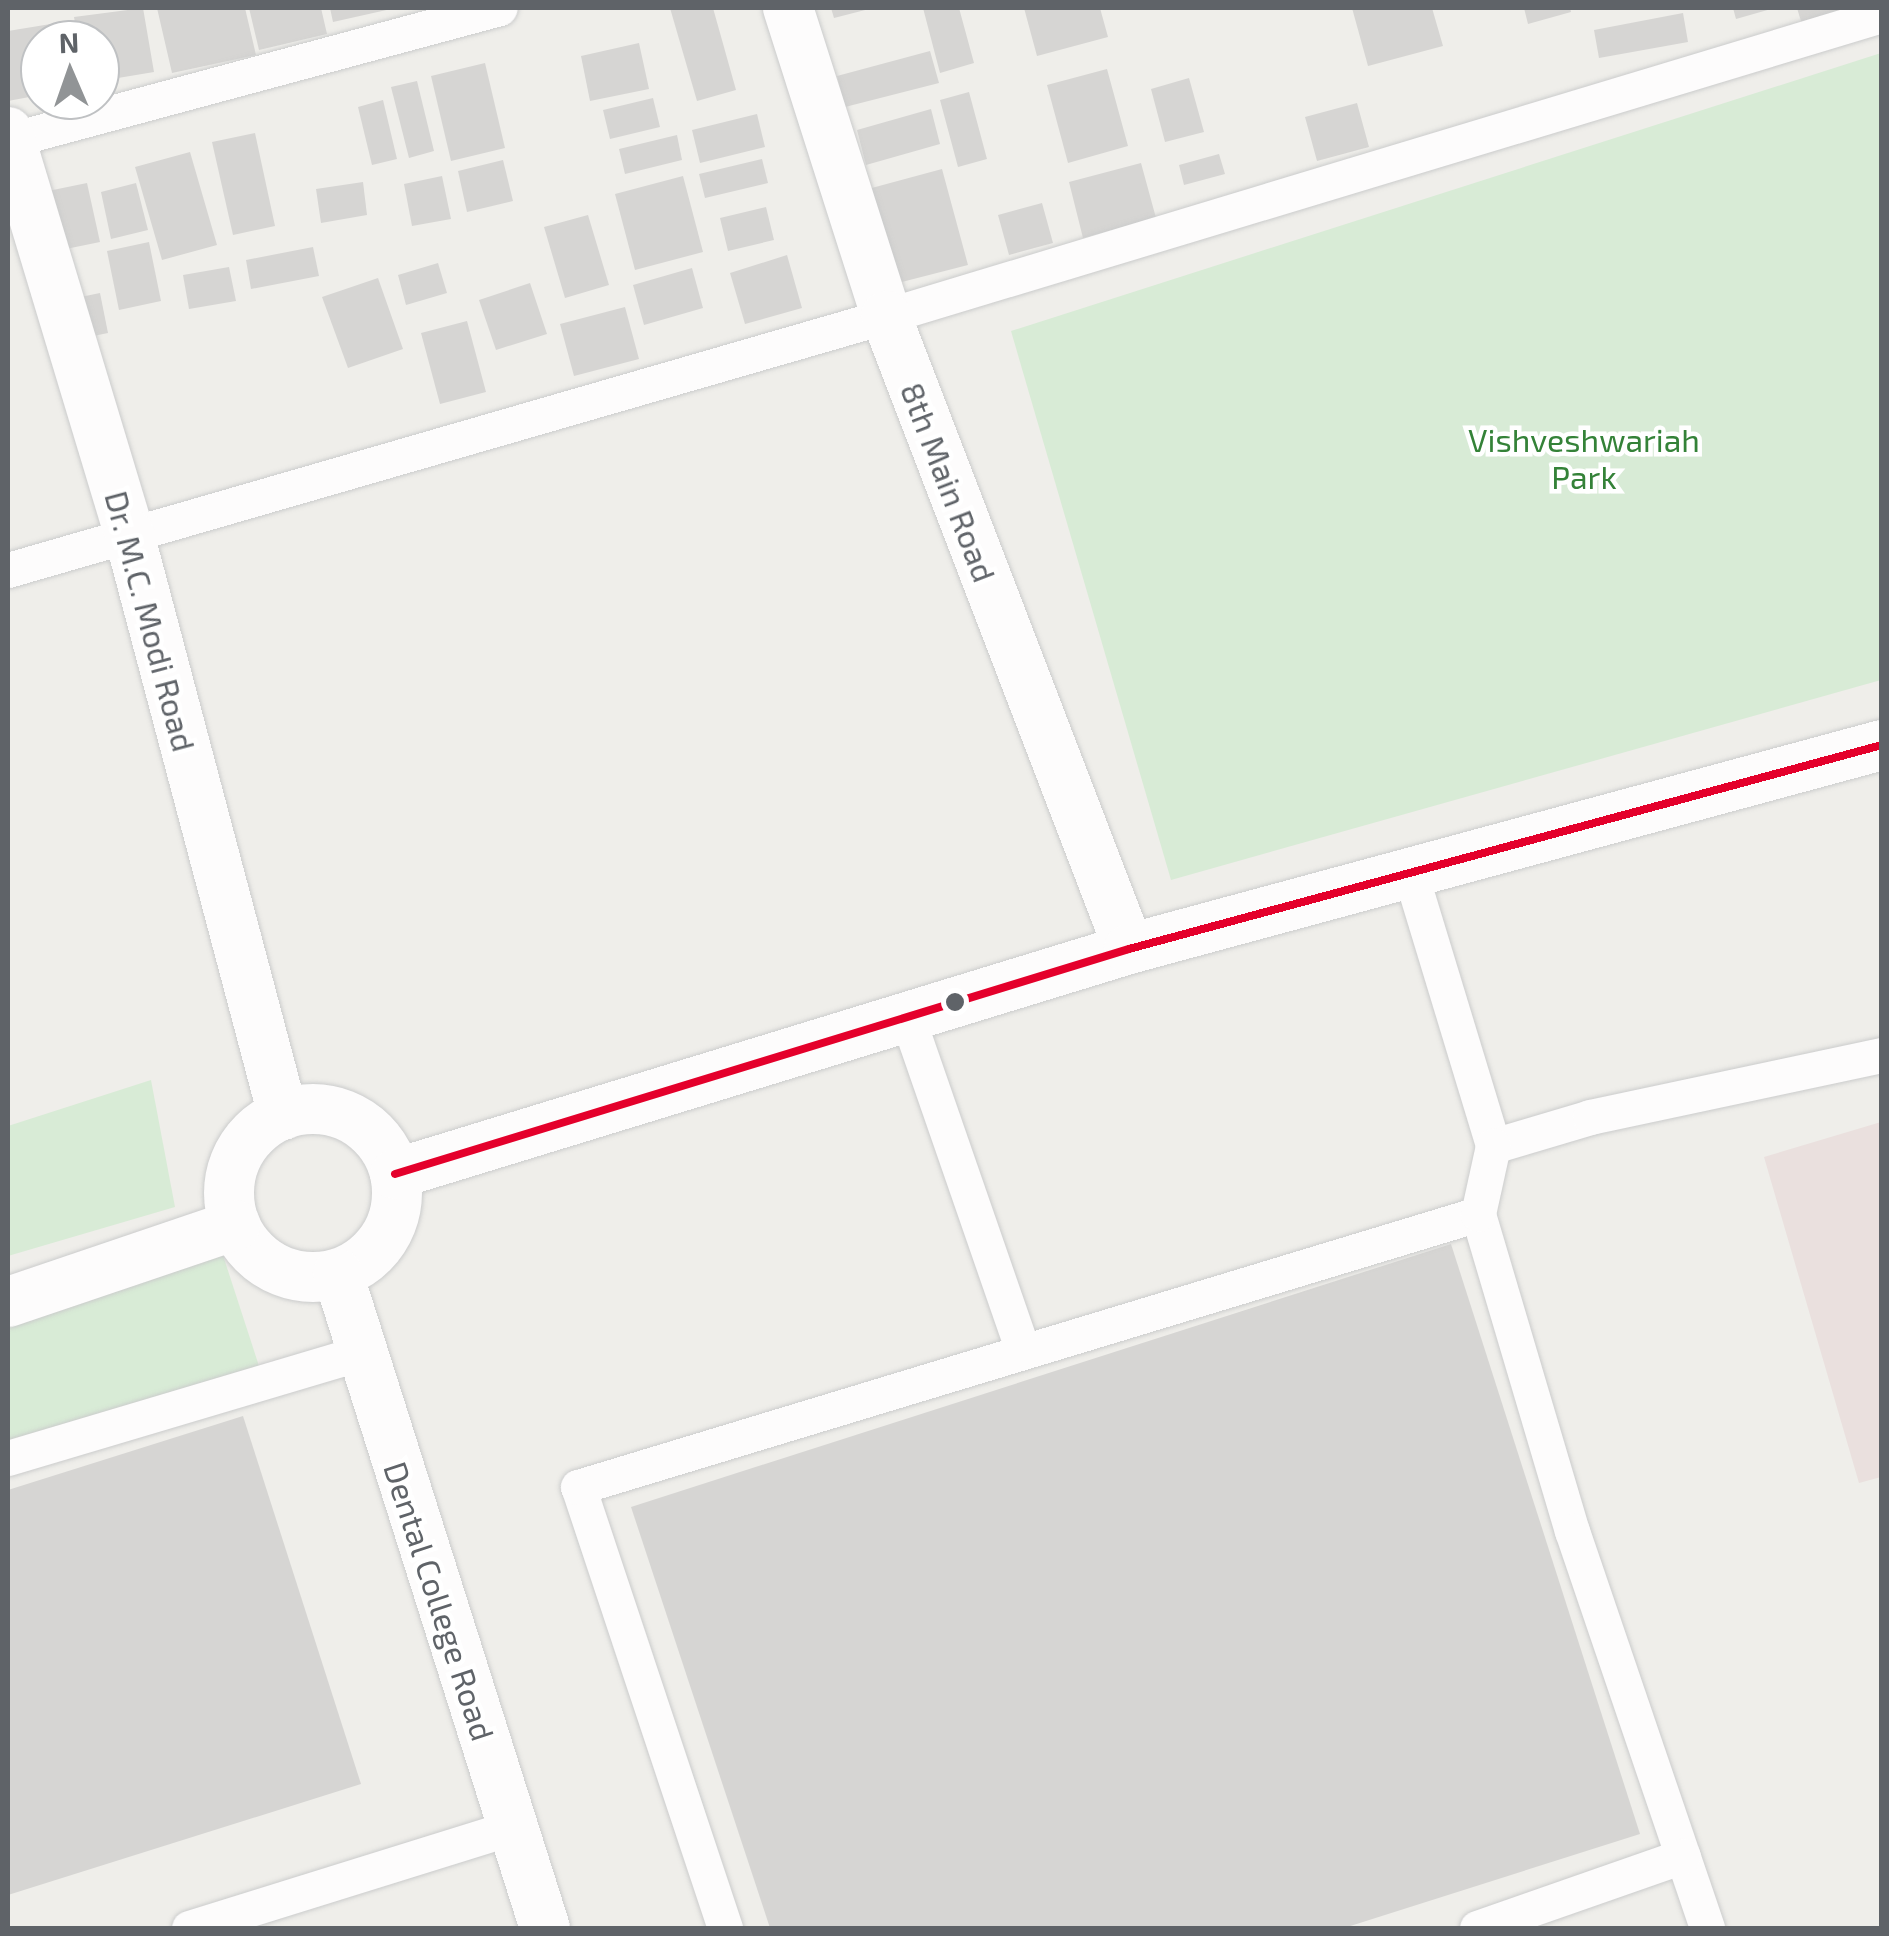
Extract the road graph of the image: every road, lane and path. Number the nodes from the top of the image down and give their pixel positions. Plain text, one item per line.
1 (500, 8) edge
2 (788, 8) edge
3 (1882, 15) edge
4 (9, 136) edge
5 (886, 316) junction
6 (129, 534) junction
7 (8, 570) edge
8 (1882, 745) edge
9 (1410, 872) junction
10 (1129, 949) junction
11 (908, 1019) junction
12 (1882, 1055) edge
13 (283, 1114) junction
14 (1493, 1146) junction
15 (395, 1174) junction
16 (1478, 1214) junction
17 (235, 1225) junction
18 (338, 1274) junction
19 (8, 1302) edge
20 (1022, 1348) junction
21 (360, 1353) junction
22 (8, 1458) edge
23 (512, 1827) junction
24 (1683, 1856) junction
25 (189, 1928) edge
26 (545, 1928) edge
27 (725, 1928) edge
28 (1477, 1928) edge
29 (1708, 1928) edge

1 - 4 street
2 - 5 street, 8th Main Road
3 - 5 street
4 - 6 street, Dr. M.C. Modi Road
5 - 6 street
5 - 10 street, 8th Main Road
6 - 7 street
6 - 13 street, Dr. M.C. Modi Road
8 - 9 street
9 - 10 street
9 - 14 street
10 - 11 street
11 - 15 street
11 - 20 street
12 - 14 street
13 - 15 street
13 - 17 street
14 - 16 street
15 - 18 street
16 - 20 street
16 - 24 street
17 - 18 street
17 - 19 street
18 - 21 street, Dental College Road
20 - 27 street
21 - 22 street
21 - 23 street, Dental College Road
23 - 25 street
23 - 26 street, Dental College Road
24 - 28 street
24 - 29 street

